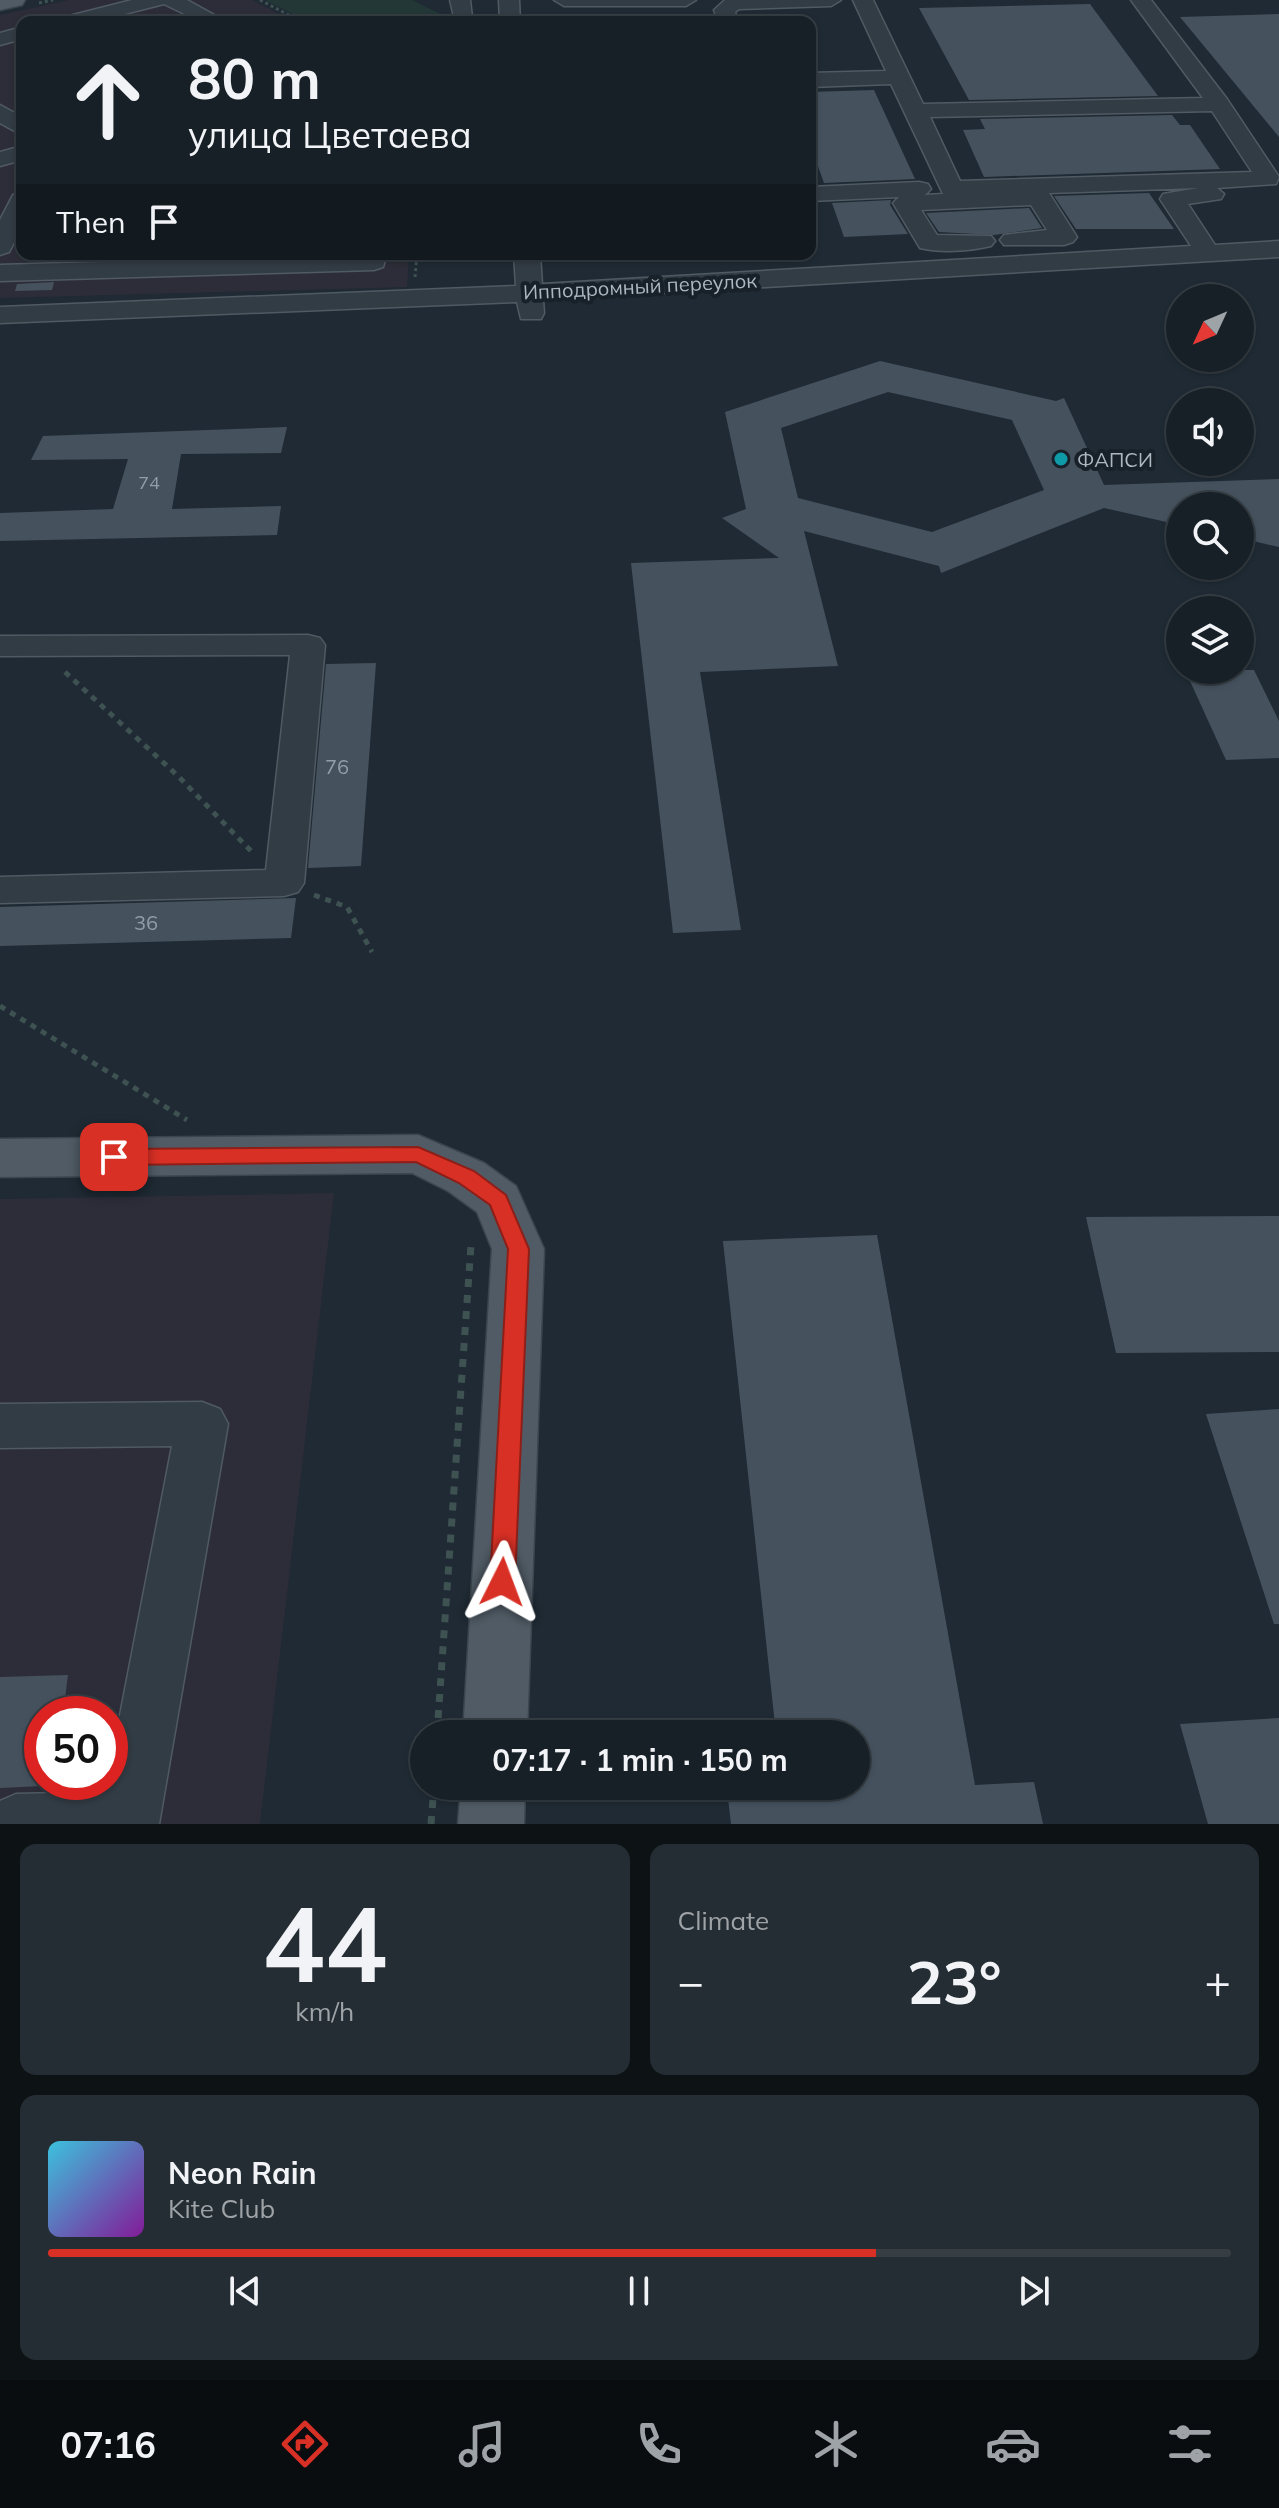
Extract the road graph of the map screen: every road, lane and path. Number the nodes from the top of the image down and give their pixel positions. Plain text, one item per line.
1 (14, 0) edge
2 (157, 0) edge
3 (171, 0) edge
4 (260, 0) edge
5 (564, 0) edge
6 (686, 0) edge
7 (831, 0) edge
8 (863, 0) edge
9 (1141, 0) edge
10 (0, 3) edge
11 (92, 16) edge
12 (204, 16) edge
13 (291, 16) edge
14 (726, 16) edge
15 (899, 77) junction
16 (816, 80) edge
17 (1219, 104) junction
18 (915, 111) junction
19 (919, 189) dead end
20 (1279, 191) edge
21 (816, 194) edge
22 (883, 210) dead end
23 (16, 213) edge
24 (816, 214) edge
25 (0, 247) edge
26 (1279, 249) edge
27 (1002, 253) junction
28 (1208, 253) junction
29 (374, 260) edge
30 (527, 260) edge
31 (148, 261) edge
32 (0, 273) edge
33 (530, 303) junction
34 (0, 315) edge
35 (0, 646) edge
36 (38, 646) junction
37 (284, 883) junction
38 (0, 890) edge
39 (372, 952) dead end
40 (0, 1006) edge
41 (195, 1125) dead end
42 (0, 1158) edge
43 (471, 1242) dead end
44 (0, 1426) edge
45 (438, 1720) edge
46 (496, 1720) edge
47 (433, 1800) edge
48 (492, 1800) edge
49 (129, 1823) edge
50 (16, 1824) edge
51 (431, 1824) edge
52 (491, 1824) edge

1 - 10 main road
2 - 11 street
3 - 12 street
4 - 13 path
5 - 6 street
7 - 14 street
8 - 15 street
9 - 17 street
15 - 16 street
15 - 18 street
17 - 18 street
17 - 18 street
19 - 21 street
20 - 28 street
22 - 24 street
23 - 25 street
26 - 28 street, Ипподромный переулок
27 - 27 street
27 - 28 street, Ипподромный переулок
27 - 33 street, Ипподромный переулок
29 - 31 street
30 - 33 street
31 - 32 street
33 - 34 street, Ипподромный переулок
35 - 36 street
36 - 37 path
36 - 37 street
37 - 38 street
37 - 39 path
40 - 41 path
42 - 46 main road
43 - 45 path
44 - 49 street
47 - 51 path
48 - 52 main road
49 - 50 street

